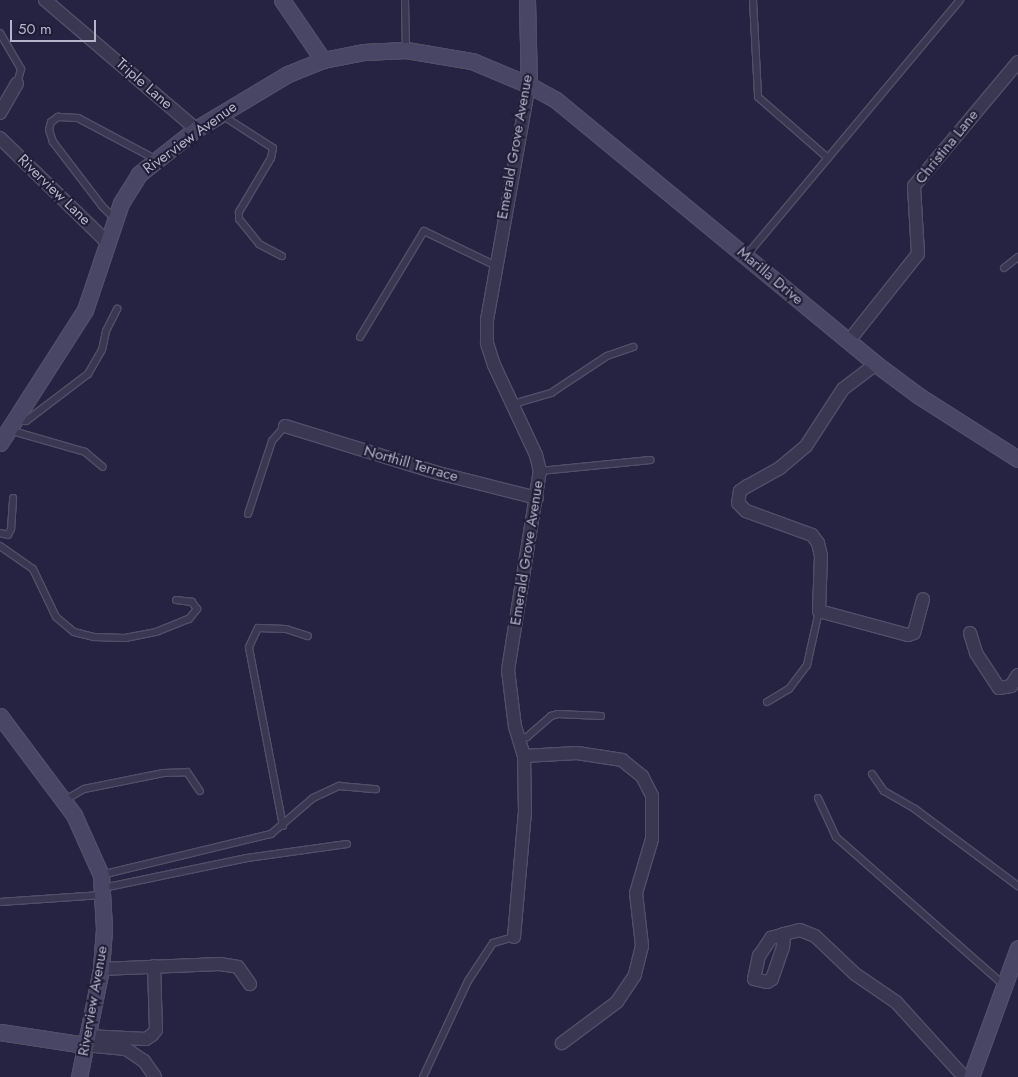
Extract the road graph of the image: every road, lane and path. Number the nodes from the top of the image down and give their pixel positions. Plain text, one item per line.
1 (45, 0) edge
2 (282, 0) edge
3 (405, 0) edge
4 (528, 0) edge
5 (753, 0) edge
6 (960, 0) edge
7 (0, 32) edge
8 (406, 50) junction
9 (323, 60) junction
10 (1018, 62) edge
11 (17, 84) joint
12 (529, 85) junction
13 (0, 113) edge
14 (220, 114) junction
15 (196, 129) junction
16 (0, 138) edge
17 (828, 158) junction
18 (155, 159) junction
19 (115, 219) junction
20 (107, 242) junction
21 (282, 256) dead end
22 (746, 256) junction
23 (1018, 257) edge
24 (494, 265) junction
25 (1004, 268) dead end
26 (117, 309) dead end
27 (360, 337) dead end
28 (848, 342) junction
29 (633, 347) dead end
30 (876, 364) junction
31 (513, 404) junction
32 (11, 425) junction
33 (285, 426) joint
34 (0, 443) edge
35 (1018, 458) edge
36 (650, 460) dead end
37 (103, 467) dead end
38 (540, 470) junction
39 (13, 498) dead end
40 (538, 498) junction
41 (248, 514) dead end
42 (0, 533) edge
43 (0, 546) edge
44 (176, 600) dead end
45 (923, 600) dead end
46 (819, 611) junction
47 (970, 634) dead end
48 (308, 636) dead end
49 (1018, 675) edge
50 (767, 702) dead end
51 (0, 716) edge
52 (601, 716) dead end
53 (518, 738) junction
54 (524, 756) junction
55 (872, 774) dead end
56 (376, 789) dead end
57 (200, 791) dead end
58 (818, 798) dead end
59 (64, 800) junction
60 (283, 826) junction
61 (347, 844) dead end
62 (102, 886) junction
63 (1018, 886) edge
64 (0, 902) edge
65 (784, 934) dead end
66 (514, 937) joint
67 (1018, 948) edge
68 (154, 966) junction
69 (101, 969) junction
70 (250, 984) dead end
71 (1005, 986) junction
72 (0, 1032) edge
73 (86, 1040) junction
74 (562, 1043) dead end
75 (79, 1077) edge
76 (155, 1077) edge
77 (423, 1077) edge
78 (964, 1077) edge
79 (971, 1077) edge

1 - 15 street, Triple Lane
2 - 9 street
3 - 8 lane
4 - 12 street, Emerald Grove Avenue
5 - 17 lane
6 - 17 lane
7 - 11 lane
8 - 9 street, Riverview Avenue
8 - 12 street, Riverview Avenue
9 - 14 street, Riverview Avenue
10 - 28 street, Christina Lane
11 - 13 street
12 - 22 street, Marilla Drive
12 - 24 street, Emerald Grove Avenue
14 - 15 street, Riverview Avenue
14 - 21 lane
15 - 18 street, Riverview Avenue
16 - 20 street, Riverview Lane
17 - 22 lane
18 - 19 street, Riverview Avenue
18 - 19 lane
19 - 20 street, Riverview Avenue
20 - 32 street, Riverview Avenue
22 - 28 street, Marilla Drive
23 - 25 lane
24 - 27 lane
24 - 31 street, Emerald Grove Avenue
26 - 32 lane
28 - 30 street, Marilla Drive
29 - 31 lane
30 - 35 street, Marilla Drive
30 - 46 street
31 - 38 street, Emerald Grove Avenue
32 - 34 street, Riverview Avenue
32 - 37 lane
33 - 40 street, Northill Terrace
33 - 41 lane
36 - 38 lane
38 - 40 street, Emerald Grove Avenue
39 - 42 lane
40 - 53 street, Emerald Grove Avenue
43 - 44 lane
45 - 46 street
46 - 50 lane
47 - 49 street
48 - 60 lane
51 - 59 street, Riverview Avenue
52 - 53 lane
53 - 54 street, Emerald Grove Avenue
54 - 66 street, Emerald Grove Avenue
54 - 74 street
55 - 63 lane
56 - 60 lane
57 - 59 lane
58 - 71 lane
59 - 62 street, Riverview Avenue
60 - 62 lane
61 - 62 lane
62 - 64 lane
62 - 69 street, Riverview Avenue
65 - 78 street
66 - 77 lane
67 - 71 street
68 - 69 street
68 - 70 street
68 - 73 street
69 - 73 street, Riverview Avenue
71 - 79 street
72 - 73 street
73 - 75 street, Riverview Avenue
73 - 76 street

